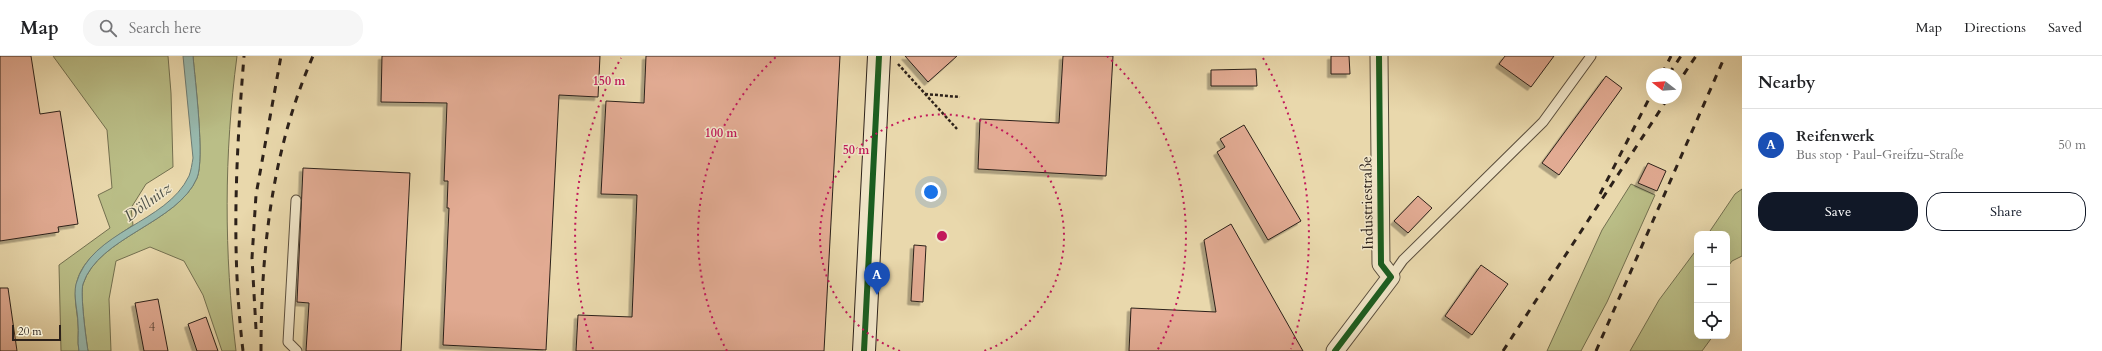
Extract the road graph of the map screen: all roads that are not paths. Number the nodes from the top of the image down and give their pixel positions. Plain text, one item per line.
1 (1379, 56) edge
2 (1591, 56) edge
3 (888, 60) edge
4 (296, 200) dead end
5 (1391, 277) junction
6 (297, 351) edge
7 (864, 351) edge
8 (1335, 351) edge

1 - 5 street, Industriestraße
2 - 5 lane
3 - 7 main road
4 - 6 lane
5 - 8 street

